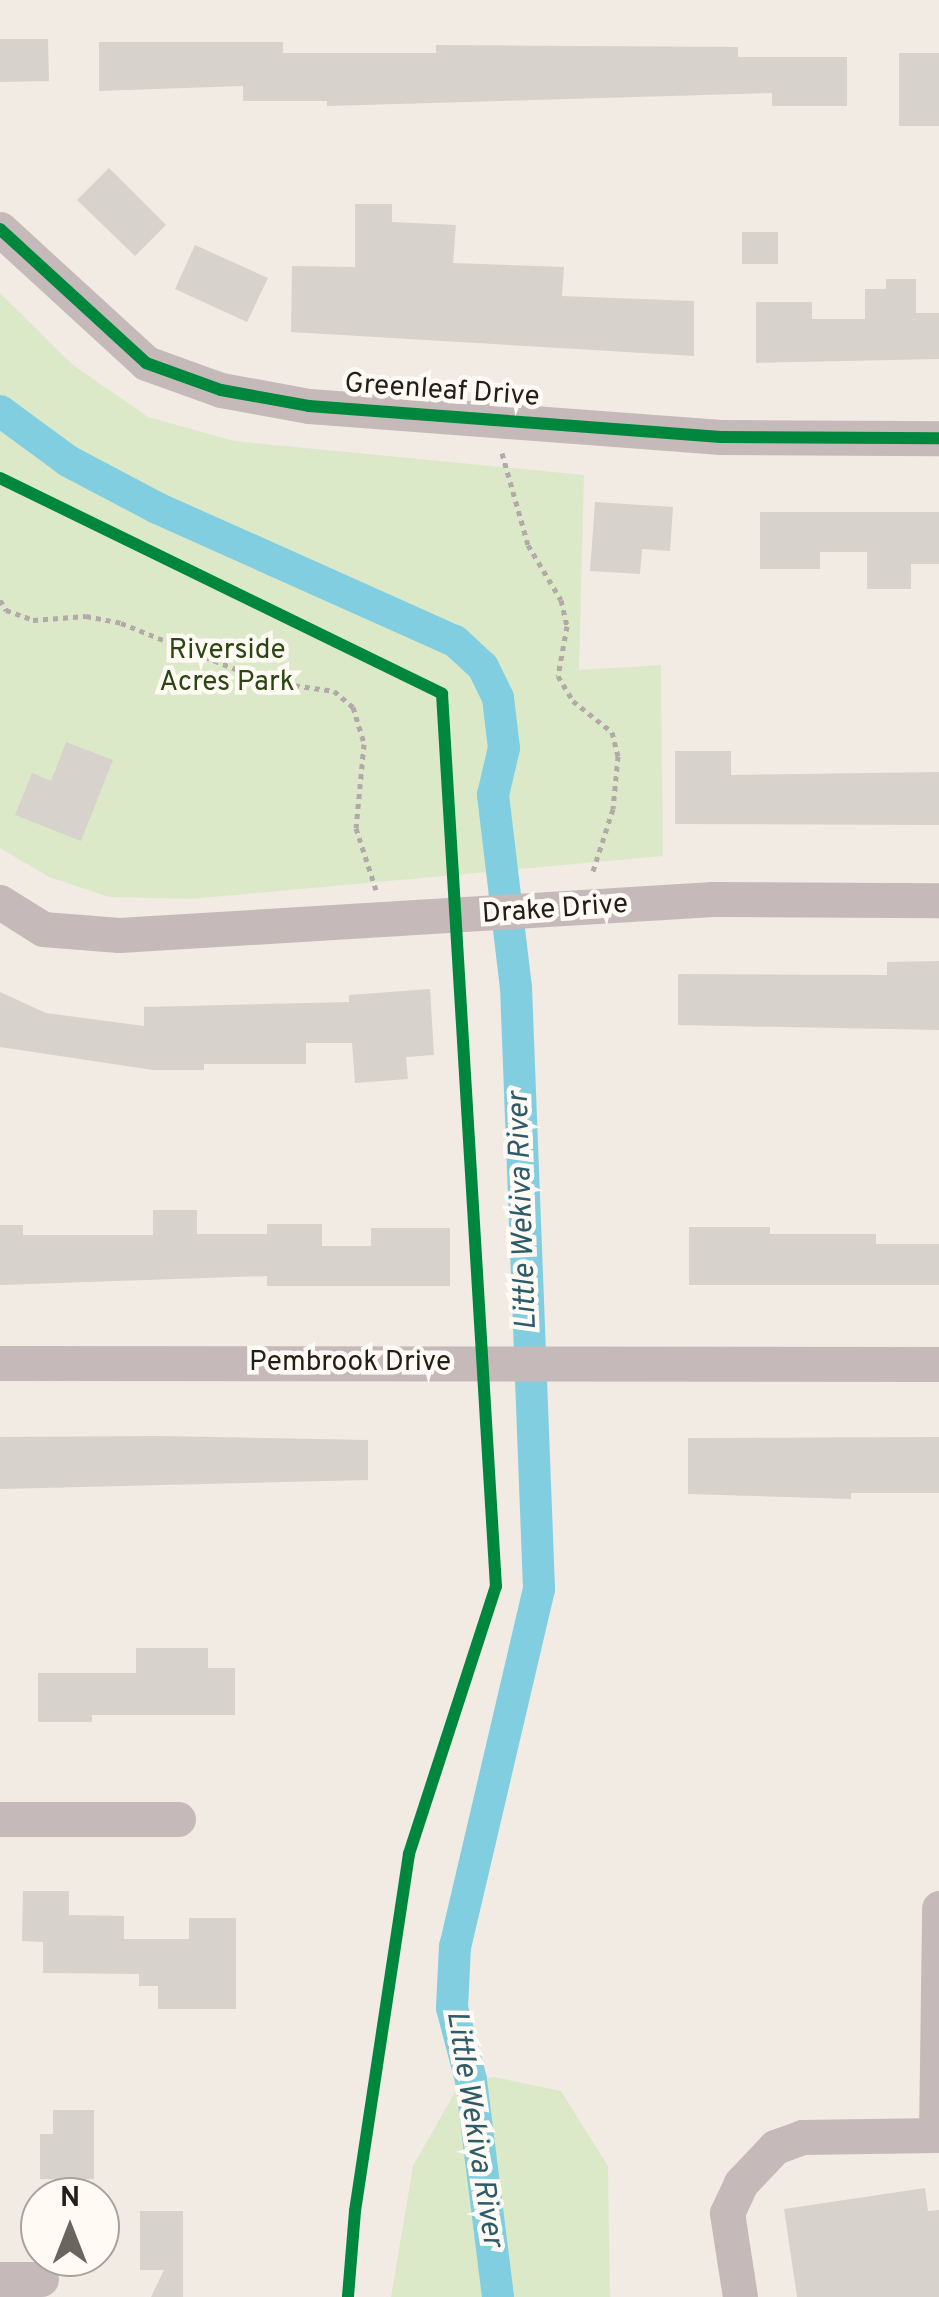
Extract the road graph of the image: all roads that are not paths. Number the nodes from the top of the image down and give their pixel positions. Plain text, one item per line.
1 (0, 229) edge
2 (939, 438) edge
3 (939, 900) edge
4 (0, 902) edge
5 (0, 1363) edge
6 (939, 1364) edge
7 (0, 1819) edge
8 (178, 1819) dead end
9 (939, 1908) edge
10 (938, 2135) edge
11 (0, 2279) edge
12 (41, 2279) dead end
13 (740, 2297) edge

1 - 2 street, Greenleaf Drive
3 - 4 street, Drake Drive
5 - 6 street, Pembrook Drive
7 - 8 street
9 - 10 street
10 - 13 street
11 - 12 street

